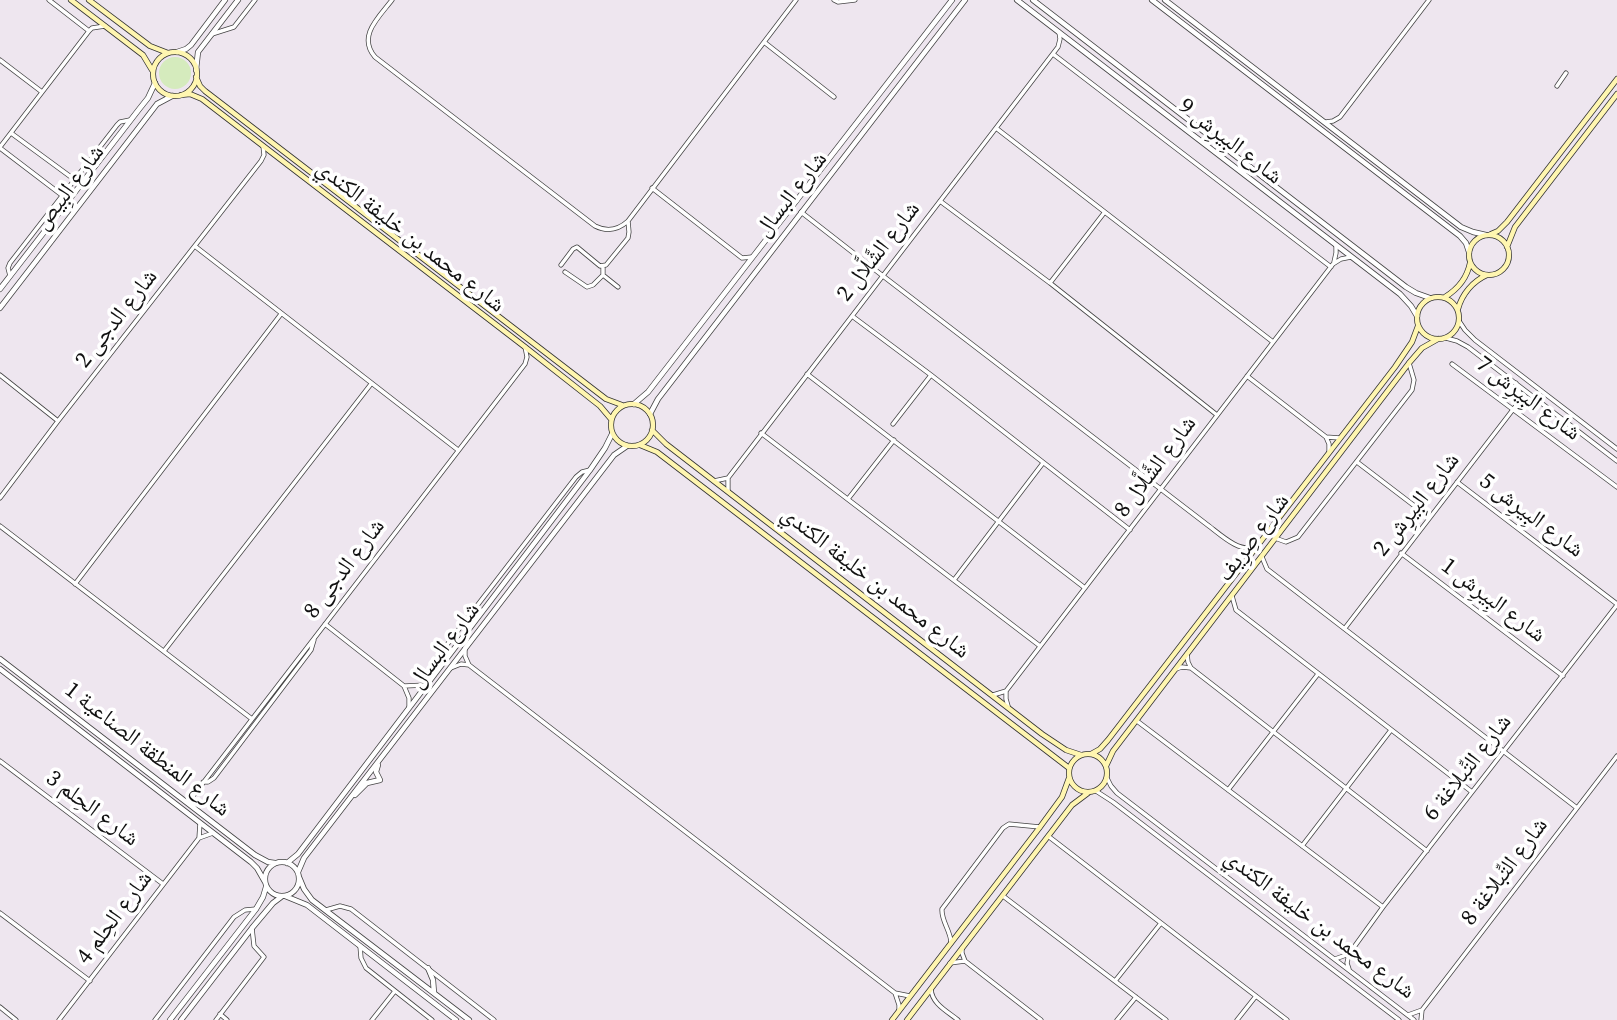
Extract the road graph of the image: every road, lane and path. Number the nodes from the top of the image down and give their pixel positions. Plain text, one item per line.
1 (49, 0) edge
2 (71, 0) edge
3 (225, 0) edge
4 (238, 0) edge
5 (255, 0) edge
6 (393, 0) edge
7 (796, 0) edge
8 (834, 0) edge
9 (855, 0) edge
10 (952, 0) edge
11 (965, 0) edge
12 (1017, 0) edge
13 (1033, 0) edge
14 (1152, 0) edge
15 (1165, 0) edge
16 (1429, 0) edge
17 (92, 2) edge
18 (90, 15) junction
19 (105, 26) junction
20 (90, 29) junction
21 (1059, 32) junction
22 (212, 34) junction
23 (764, 43) junction
24 (1073, 43) junction
25 (1058, 47) junction
26 (177, 52) junction
27 (169, 53) junction
28 (1053, 54) junction
29 (0, 60) edge
30 (196, 70) junction
31 (153, 71) junction
32 (1566, 73) dead end
33 (196, 77) junction
34 (1617, 79) edge
35 (155, 83) junction
36 (1557, 86) dead end
37 (42, 92) junction
38 (1617, 94) edge
39 (181, 95) junction
40 (173, 96) junction
41 (834, 97) dead end
42 (1340, 117) junction
43 (132, 119) junction
44 (1324, 122) junction
45 (996, 128) junction
46 (11, 133) junction
47 (1340, 135) junction
48 (263, 145) junction
49 (0, 147) edge
50 (276, 156) junction
51 (261, 161) junction
52 (75, 180) junction
53 (652, 188) junction
54 (62, 195) junction
55 (940, 201) junction
56 (802, 212) junction
57 (1105, 212) junction
58 (628, 221) junction
59 (620, 227) junction
60 (629, 232) junction
61 (1489, 234) junction
62 (1336, 245) junction
63 (196, 247) junction
64 (1507, 247) junction
65 (1469, 252) junction
66 (753, 257) junction
67 (1351, 257) junction
68 (742, 258) junction
69 (1470, 262) junction
70 (561, 265) dead end
71 (1332, 265) junction
72 (603, 266) junction
73 (743, 270) junction
74 (565, 272) dead end
75 (603, 275) junction
76 (1487, 275) junction
77 (10, 276) junction
78 (883, 276) junction
79 (1050, 283) junction
80 (618, 287) dead end
81 (0, 289) edge
82 (1444, 297) junction
83 (1430, 298) junction
84 (0, 308) edge
85 (1458, 310) junction
86 (281, 314) junction
87 (852, 316) junction
88 (1417, 316) junction
89 (1459, 321) junction
90 (1418, 326) junction
91 (1446, 338) junction
92 (1438, 339) junction
93 (1273, 342) junction
94 (525, 347) junction
95 (540, 359) junction
96 (1409, 363) junction
97 (525, 364) junction
98 (1452, 364) dead end
99 (807, 374) junction
100 (0, 375) edge
101 (931, 375) junction
102 (1247, 376) junction
103 (1516, 383) junction
104 (371, 384) junction
105 (1536, 399) junction
106 (1518, 403) junction
107 (634, 404) junction
108 (622, 405) junction
109 (1513, 409) junction
110 (650, 414) junction
111 (1217, 415) junction
112 (611, 419) junction
113 (58, 421) junction
114 (893, 424) dead end
115 (652, 430) junction
116 (761, 433) junction
117 (612, 435) junction
118 (1326, 437) junction
119 (1340, 437) junction
120 (894, 440) junction
121 (640, 445) junction
122 (627, 446) junction
123 (1617, 449) edge
124 (458, 450) junction
125 (1329, 451) junction
126 (1617, 461) edge
127 (1357, 462) junction
128 (1043, 463) junction
129 (728, 478) junction
130 (713, 481) junction
131 (1457, 482) junction
132 (1617, 487) edge
133 (1161, 489) junction
134 (729, 493) junction
135 (0, 498) edge
136 (848, 499) junction
137 (1429, 517) junction
138 (999, 522) junction
139 (0, 526) edge
140 (1130, 530) junction
141 (1275, 538) junction
142 (1239, 547) junction
143 (1255, 547) junction
144 (1401, 553) junction
145 (1262, 556) junction
146 (1245, 561) junction
147 (1267, 569) junction
148 (1251, 570) junction
149 (954, 580) junction
150 (75, 584) junction
151 (1085, 588) junction
152 (1232, 596) junction
153 (1617, 605) edge
154 (1221, 610) junction
155 (1236, 610) junction
156 (325, 624) junction
157 (1345, 628) junction
158 (314, 639) junction
159 (1040, 646) junction
160 (465, 648) junction
161 (164, 651) junction
162 (1188, 653) junction
163 (0, 659) edge
164 (469, 665) junction
165 (450, 668) junction
166 (1191, 668) junction
167 (0, 669) edge
168 (1176, 669) junction
169 (1318, 674) junction
170 (1563, 676) junction
171 (426, 685) junction
172 (404, 686) junction
173 (1006, 691) junction
174 (991, 695) junction
175 (409, 707) junction
176 (1009, 709) junction
177 (251, 719) junction
178 (1136, 720) junction
179 (1391, 730) junction
180 (1272, 731) junction
181 (1504, 751) junction
182 (1091, 754) junction
183 (1081, 755) junction
184 (1617, 757) edge
185 (379, 760) junction
186 (0, 761) edge
187 (1106, 766) junction
188 (1069, 768) junction
189 (1069, 778) junction
190 (1107, 778) junction
191 (204, 782) junction
192 (1346, 788) junction
193 (1228, 790) junction
194 (1096, 791) junction
195 (1472, 792) junction
196 (1088, 793) junction
197 (193, 796) junction
198 (351, 797) junction
199 (180, 798) junction
200 (1577, 808) junction
201 (195, 809) junction
202 (200, 822) junction
203 (1040, 827) junction
204 (213, 833) junction
205 (1048, 835) junction
206 (199, 838) junction
207 (1301, 846) junction
208 (1427, 851) junction
209 (275, 863) junction
210 (287, 863) junction
211 (298, 874) junction
212 (163, 884) junction
213 (265, 884) junction
214 (1002, 895) junction
215 (283, 896) junction
216 (1383, 907) junction
217 (256, 909) junction
218 (326, 910) junction
219 (0, 913) edge
220 (1161, 923) junction
221 (252, 928) junction
222 (951, 944) junction
223 (360, 946) junction
224 (962, 947) junction
225 (1349, 954) junction
226 (1335, 959) junction
227 (965, 961) junction
228 (950, 963) junction
229 (428, 968) junction
230 (1349, 969) junction
231 (90, 981) junction
232 (1115, 981) junction
233 (931, 988) junction
234 (395, 991) junction
235 (895, 993) junction
236 (434, 994) junction
237 (910, 996) junction
238 (1255, 996) junction
239 (1136, 997) junction
240 (935, 1002) junction
241 (920, 1003) junction
242 (0, 1007) edge
243 (899, 1010) junction
244 (1422, 1010) junction
245 (220, 1014) junction
246 (1408, 1015) junction
247 (16, 1020) edge
248 (59, 1020) edge
249 (155, 1020) edge
250 (170, 1020) edge
251 (181, 1020) edge
252 (216, 1020) edge
253 (227, 1020) edge
254 (372, 1020) edge
255 (432, 1020) edge
256 (456, 1020) edge
257 (468, 1020) edge
258 (494, 1020) edge
259 (892, 1020) edge
260 (907, 1020) edge
261 (958, 1020) edge
262 (1041, 1020) edge
263 (1117, 1020) edge
264 (1166, 1020) edge
265 (1237, 1020) edge
266 (1287, 1020) edge
267 (1399, 1020) edge
268 (1414, 1020) edge
269 (1421, 1020) edge

1 - 20 street
2 - 18 main road
3 - 26 street
4 - 22 street
5 - 22 street
6 - 59 street
7 - 23 street
8 - 9 street
10 - 66 street, شارع البسال
11 - 56 street, شارع البسال
12 - 21 street, شارع البِيرِش 9
13 - 83 street, شارع البِيرِش 9
14 - 65 street
15 - 44 street
16 - 42 street
17 - 27 main road
18 - 19 main road
18 - 20 street
19 - 20 street
19 - 31 main road
20 - 37 street
21 - 24 street, شارع البِيرِش 9
21 - 25 street
22 - 30 street
23 - 41 street
23 - 53 street
24 - 25 street
24 - 62 street, شارع البِيرِش 9
25 - 28 street, شارع الشَّلَّال 2
26 - 27 main road
26 - 30 main road
27 - 31 main road
28 - 45 street, شارع الشَّلَّال 2
28 - 71 street
29 - 37 street
30 - 33 main road
31 - 35 main road
32 - 36 street
33 - 39 main road
33 - 108 main road, شارع محمد بن خليفة الكندي
34 - 61 main road
35 - 40 main road
35 - 43 street, شارع البِيص
37 - 46 street
38 - 64 main road
39 - 40 main road
39 - 48 main road, شارع محمد بن خليفة الكندي
40 - 84 street, شارع البِيص
42 - 44 street
42 - 47 street
43 - 52 street
43 - 77 street, شارع البِيص
44 - 47 street
45 - 55 street, شارع الشَّلَّال 2
45 - 57 street
46 - 49 street
46 - 52 street
47 - 61 street
48 - 50 main road, شارع محمد بن خليفة الكندي
48 - 51 street, شارع الدجى 2
49 - 54 street
50 - 51 street
50 - 94 main road, شارع محمد بن خليفة الكندي
51 - 63 street, شارع الدجى 2
52 - 54 street
53 - 58 street
53 - 68 street
54 - 77 street
55 - 78 street, شارع الشَّلَّال 2
55 - 79 street
56 - 78 street
56 - 110 street, شارع البسال
57 - 79 street
57 - 93 street
58 - 59 street
58 - 60 street
59 - 60 street
60 - 72 street
61 - 64 main road
61 - 65 main road
62 - 67 street, شارع البِيرِش 9
62 - 71 street, شارع الشَّلَّال 8
63 - 86 street
63 - 113 street, شارع الدجى 2
64 - 76 main road
65 - 69 main road
66 - 68 street
66 - 73 street, شارع البسال
67 - 71 street
67 - 88 street, شارع البِيرِش 9
68 - 73 street
69 - 76 main road
69 - 82 main road
70 - 72 street
71 - 93 street, شارع الشَّلَّال 8
72 - 75 street
73 - 107 street, شارع البسال
74 - 75 street
75 - 80 street
76 - 85 main road
77 - 81 street, شارع البِيص
78 - 87 street, شارع الشَّلَّال 2
78 - 133 street
79 - 111 street
82 - 83 main road
82 - 85 main road
83 - 88 main road
85 - 89 main road
86 - 104 street
86 - 150 street
87 - 99 street, شارع الشَّلَّال 2
87 - 101 street
88 - 90 main road
89 - 91 main road
89 - 123 street
90 - 92 main road
90 - 119 main road, شارع صِرِيف
91 - 92 main road
91 - 103 street
92 - 96 main road, شارع صِرِيف
93 - 102 street, شارع الشَّلَّال 8
94 - 95 main road, شارع محمد بن خليفة الكندي
94 - 97 street
95 - 97 street
95 - 112 main road, شارع محمد بن خليفة الكندي
96 - 127 street
96 - 141 main road, شارع صِرِيف
97 - 124 street, شارع الدجى 8
98 - 109 street, شارع البِيرِش 7
99 - 116 street, شارع الشَّلَّال 2
99 - 120 street
100 - 113 street
101 - 114 street
101 - 128 street
102 - 111 street, شارع الشَّلَّال 8
102 - 118 street
103 - 105 street
103 - 106 street
104 - 124 street
104 - 161 street
105 - 106 street
105 - 126 street
106 - 109 street, شارع البِيرِش 2
107 - 108 main road
107 - 110 main road
108 - 112 main road
109 - 131 street, شارع البِيرِش 2
109 - 132 street, شارع البِيرِش 7
110 - 115 main road
111 - 133 street, شارع الشَّلَّال 8
112 - 117 main road
113 - 135 street, شارع الدجى 2
115 - 121 main road
115 - 130 main road, شارع محمد بن خليفة الكندي
116 - 129 street, شارع الشَّلَّال 2
116 - 136 street
117 - 122 main road
117 - 171 street, شارع البسال
118 - 119 street
118 - 125 street
119 - 125 main road, شارع صِرِيف
120 - 136 street
120 - 138 street
121 - 122 main road
121 - 188 main road, شارع محمد بن خليفة الكندي
122 - 160 street, شارع البسال
124 - 156 street, شارع الدجى 8
125 - 143 main road, شارع صِرِيف
127 - 137 street
127 - 141 street
128 - 138 street
128 - 140 street
129 - 130 street
129 - 134 street
130 - 134 main road, شارع محمد بن خليفة الكندي
131 - 137 street, شارع البِيرِش 2
131 - 153 street, شارع البِيرِش 5
133 - 140 street, شارع الشَّلَّال 8
133 - 142 street
134 - 174 main road, شارع محمد بن خليفة الكندي
136 - 149 street
137 - 144 street, شارع البِيرِش 2
138 - 149 street
138 - 151 street
139 - 150 street
140 - 151 street, شارع الشَّلَّال 8
141 - 145 main road, شارع صِرِيف
142 - 143 street
142 - 146 street
143 - 146 main road, شارع صِرِيف
144 - 157 street, شارع البِيرِش 2
144 - 170 street, شارع البِيرِش 1
145 - 147 street
145 - 148 main road, شارع صِرِيف
146 - 182 main road, شارع صِرِيف
147 - 148 street
147 - 157 street
148 - 152 main road, شارع صِرِيف
149 - 159 street
150 - 161 street
151 - 159 street, شارع الشَّلَّال 8
152 - 154 main road, شارع صِرِيف
152 - 155 street
153 - 170 street, شارع التِّبلاغة 6
154 - 155 street
154 - 162 main road, شارع صِرِيف
155 - 169 street
156 - 158 street, شارع الدجى 8
156 - 172 street
157 - 181 street
158 - 177 street, شارع الدجى 8
158 - 191 street
159 - 173 street, شارع الشَّلَّال 8
160 - 164 street
160 - 165 street, شارع البسال
161 - 177 street
162 - 166 street
162 - 168 main road, شارع صِرِيف
163 - 199 street, شارع المنطقة الصناعية 1
164 - 165 street
164 - 235 street
165 - 185 street, شارع البسال
166 - 168 street
166 - 180 street
167 - 202 street, شارع المنطقة الصناعية 1
168 - 178 main road, شارع صِرِيف
169 - 179 street
169 - 180 street
170 - 181 street, شارع التِّبلاغة 6
171 - 172 street
171 - 175 street, شارع البسال
172 - 175 street
173 - 174 street
173 - 176 street
174 - 176 main road, شارع محمد بن خليفة الكندي
175 - 210 street, شارع البسال
176 - 183 main road, شارع محمد بن خليفة الكندي
177 - 191 street, شارع الدجى 8
178 - 187 main road, شارع صِرِيف
178 - 193 street
179 - 192 street
179 - 195 street
180 - 192 street
180 - 193 street
181 - 195 street, شارع التِّبلاغة 6
181 - 200 street
182 - 183 main road
182 - 187 main road
183 - 188 main road
184 - 200 street, شارع التِّبلاغة 8
185 - 198 street, شارع البسال
185 - 198 street
186 - 212 street, شارع الحِلم 3
187 - 190 main road
188 - 189 main road
189 - 196 main road
189 - 203 main road
190 - 194 main road
190 - 226 street, شارع محمد بن خليفة الكندي
191 - 197 street, شارع الدجى 8
192 - 207 street
192 - 208 street
193 - 207 street
194 - 196 main road
194 - 267 street, شارع محمد بن خليفة الكندي
195 - 208 street, شارع التِّبلاغة 6
196 - 205 main road
197 - 199 street
197 - 201 street
198 - 211 street, شارع البسال
199 - 201 street, شارع المنطقة الصناعية 1
200 - 244 street, شارع التِّبلاغة 8
201 - 209 street, شارع المنطقة الصناعية 1
202 - 204 street, شارع المنطقة الصناعية 1
202 - 206 street
203 - 222 main road
203 - 222 street
204 - 206 street
204 - 213 street, شارع المنطقة الصناعية 1
205 - 214 main road
205 - 220 street
206 - 212 street, شارع الحِلم 4
207 - 216 street
208 - 216 street, شارع التِّبلاغة 6
209 - 210 street
209 - 213 street
210 - 211 street
211 - 215 street
211 - 218 street
212 - 231 street, شارع الحِلم 4
213 - 215 street
213 - 217 street
214 - 224 main road
214 - 232 street
215 - 221 street
215 - 223 street
216 - 225 street, شارع التِّبلاغة 6
217 - 249 street
217 - 250 street
218 - 229 street
218 - 236 street
219 - 231 street
220 - 232 street
220 - 238 street
221 - 245 street
221 - 251 street
222 - 237 main road
223 - 234 street
223 - 256 street
224 - 227 street
224 - 228 main road
225 - 226 street
225 - 230 street
226 - 230 street, شارع محمد بن خليفة الكندي
227 - 228 street
227 - 262 street
228 - 233 main road
229 - 236 street
229 - 258 street
230 - 246 street, شارع محمد بن خليفة الكندي
231 - 248 street, شارع الحِلم 4
232 - 239 street
233 - 240 street
233 - 241 main road
234 - 254 street
234 - 255 street
235 - 237 street
235 - 243 street
236 - 257 street
237 - 243 main road
238 - 265 street
238 - 266 street
239 - 263 street
239 - 264 street
240 - 241 street
240 - 261 street
241 - 260 main road
242 - 247 street
243 - 259 main road
244 - 246 street
244 - 269 street
245 - 252 street
245 - 253 street
246 - 268 street, شارع محمد بن خليفة الكندي

